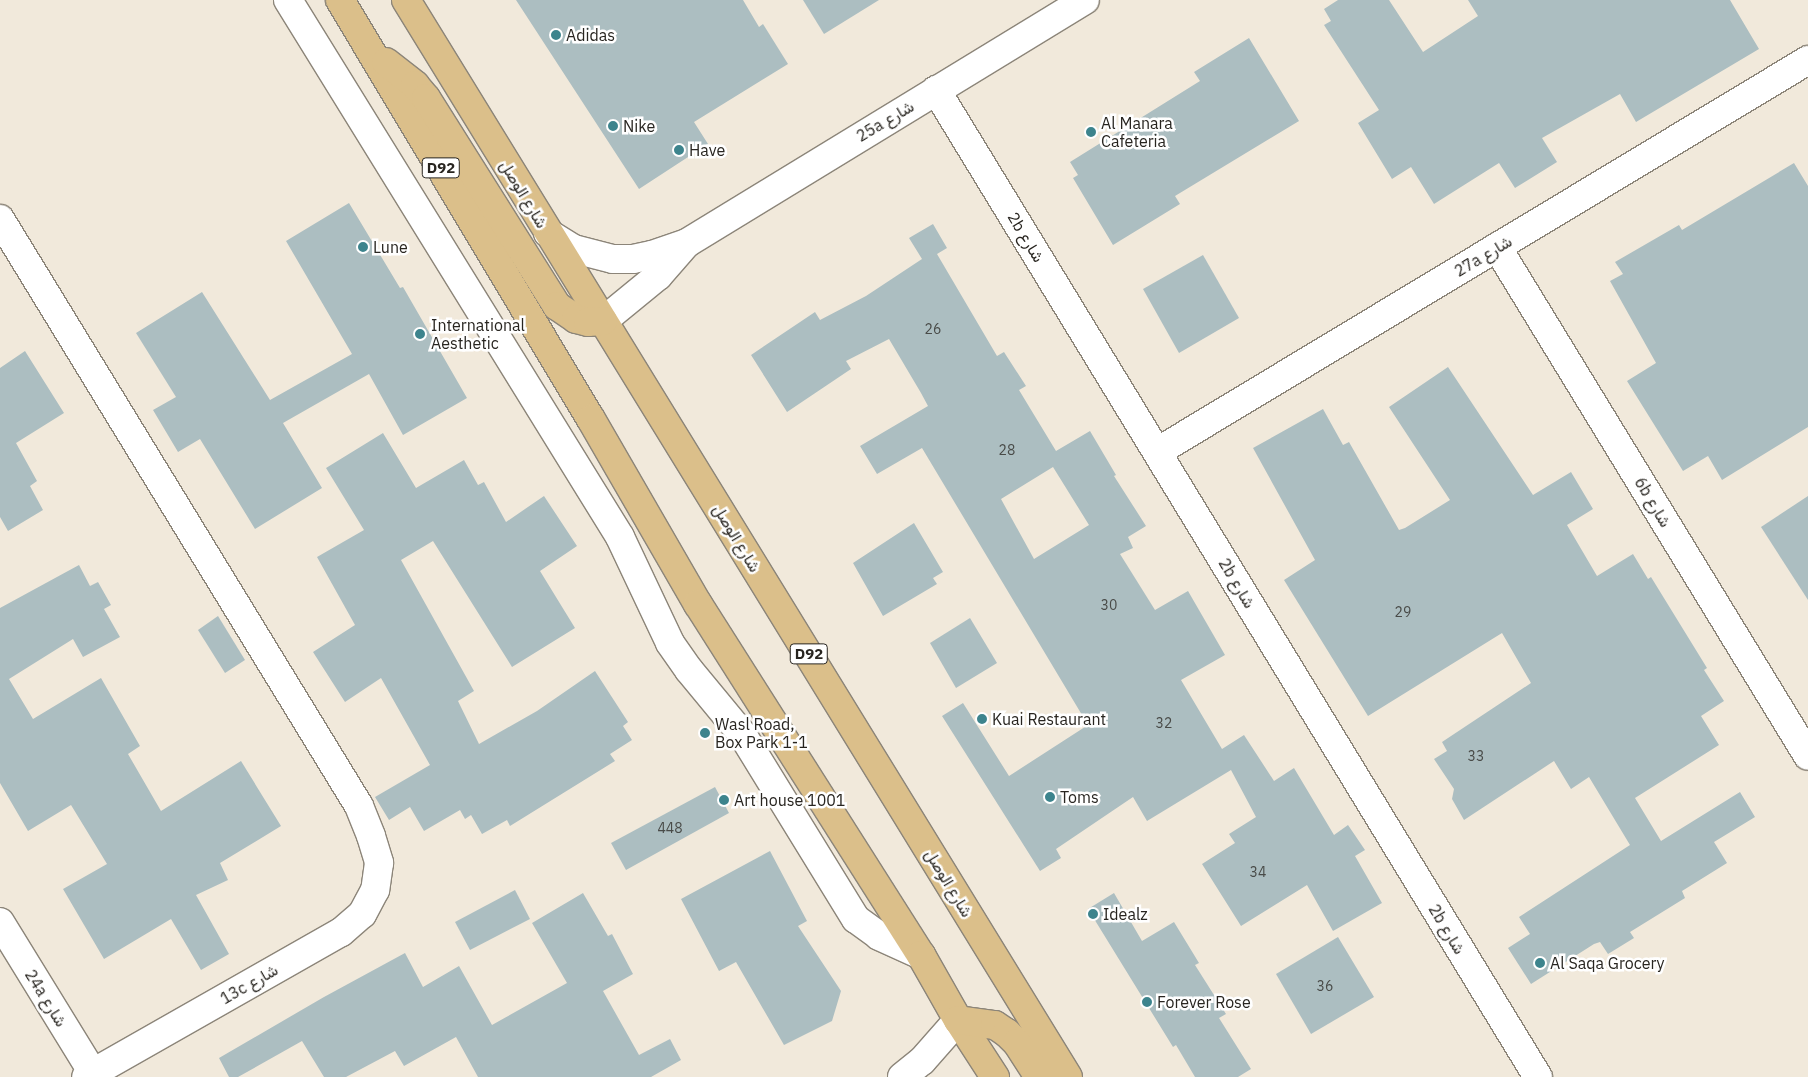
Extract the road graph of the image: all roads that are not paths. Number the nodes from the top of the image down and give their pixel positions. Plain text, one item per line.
1 (288, 0) edge
2 (340, 0) edge
3 (406, 0) edge
4 (1084, 0) edge
5 (373, 52) junction
6 (1808, 60) edge
7 (936, 90) junction
8 (0, 219) edge
9 (548, 233) junction
10 (687, 243) junction
11 (1497, 247) junction
12 (602, 321) junction
13 (1157, 452) junction
14 (1808, 756) edge
15 (0, 922) edge
16 (921, 955) junction
17 (958, 1020) junction
18 (89, 1075) edge
19 (902, 1077) edge
20 (995, 1077) edge
21 (1039, 1077) edge
22 (1068, 1077) edge
23 (1538, 1077) edge

1 - 16 street
2 - 5 main road, D92
3 - 9 main road, شارع الوصل / D92
4 - 7 street, 25a شارع
5 - 12 main road
5 - 16 main road, D92
6 - 11 street, 27a شارع
7 - 10 street, 25a شارع
7 - 13 street, 2b شارع
8 - 18 street, 13c شارع
9 - 10 street, 25a شارع
9 - 12 main road, شارع الوصل / D92
10 - 12 street, 25a شارع
11 - 13 street, 27a شارع
11 - 14 street, 6b شارع
12 - 22 main road, شارع الوصل / D92
13 - 23 street, 2b شارع
15 - 18 street, 24a شارع
16 - 17 main road, D92
17 - 19 street
17 - 20 main road, D92
17 - 21 main road

